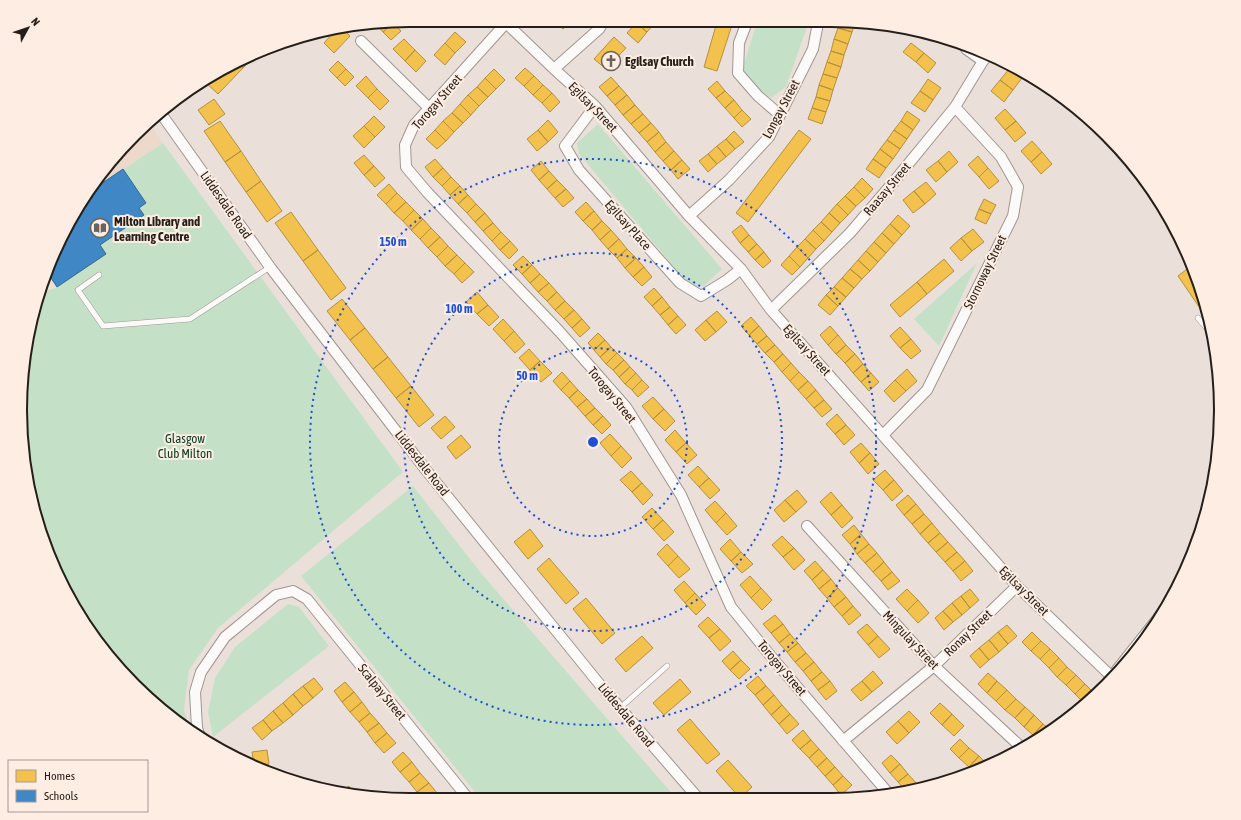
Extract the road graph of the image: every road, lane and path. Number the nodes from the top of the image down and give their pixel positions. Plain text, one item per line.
1 (501, 27) edge
2 (510, 27) edge
3 (600, 27) edge
4 (745, 27) edge
5 (817, 27) edge
6 (361, 42) dead end
7 (984, 59) edge
8 (554, 69) junction
9 (595, 106) junction
10 (955, 108) junction
11 (430, 109) junction
12 (780, 115) junction
13 (163, 117) edge
14 (689, 216) junction
15 (270, 267) junction
16 (741, 269) junction
17 (99, 275) dead end
18 (772, 310) junction
19 (1198, 318) dead end
20 (1205, 326) edge
21 (883, 435) junction
22 (807, 526) dead end
23 (1017, 586) junction
24 (667, 666) dead end
25 (934, 666) junction
26 (1109, 674) edge
27 (620, 708) junction
28 (197, 728) edge
29 (843, 741) junction
30 (1018, 744) edge
31 (885, 789) edge
32 (463, 793) edge
33 (694, 793) edge

1 - 11 street, Torogay Street
2 - 8 street, Egilsay Street
3 - 8 street
4 - 12 street
5 - 12 street, Longay Street
6 - 11 street
7 - 10 street, Raasay Street
8 - 9 street, Egilsay Street
9 - 14 street, Egilsay Street
9 - 16 street, Egilsay Place
10 - 18 street, Raasay Street
10 - 21 street, Stornoway Street
11 - 29 street, Torogay Street
12 - 14 street, Longay Street
13 - 15 street, Liddesdale Road
14 - 16 street, Egilsay Street
15 - 17 lane
15 - 27 street, Liddesdale Road
16 - 18 street, Egilsay Street
18 - 21 street, Egilsay Street
19 - 20 lane
21 - 23 street, Egilsay Street
22 - 25 street, Mingulay Street
23 - 25 street, Ronay Street
23 - 26 street, Egilsay Street
24 - 27 lane
25 - 29 street, Ronay Street
25 - 30 street, Mingulay Street
27 - 33 street, Liddesdale Road
28 - 32 street, Scalpay Street
29 - 31 street, Torogay Street

